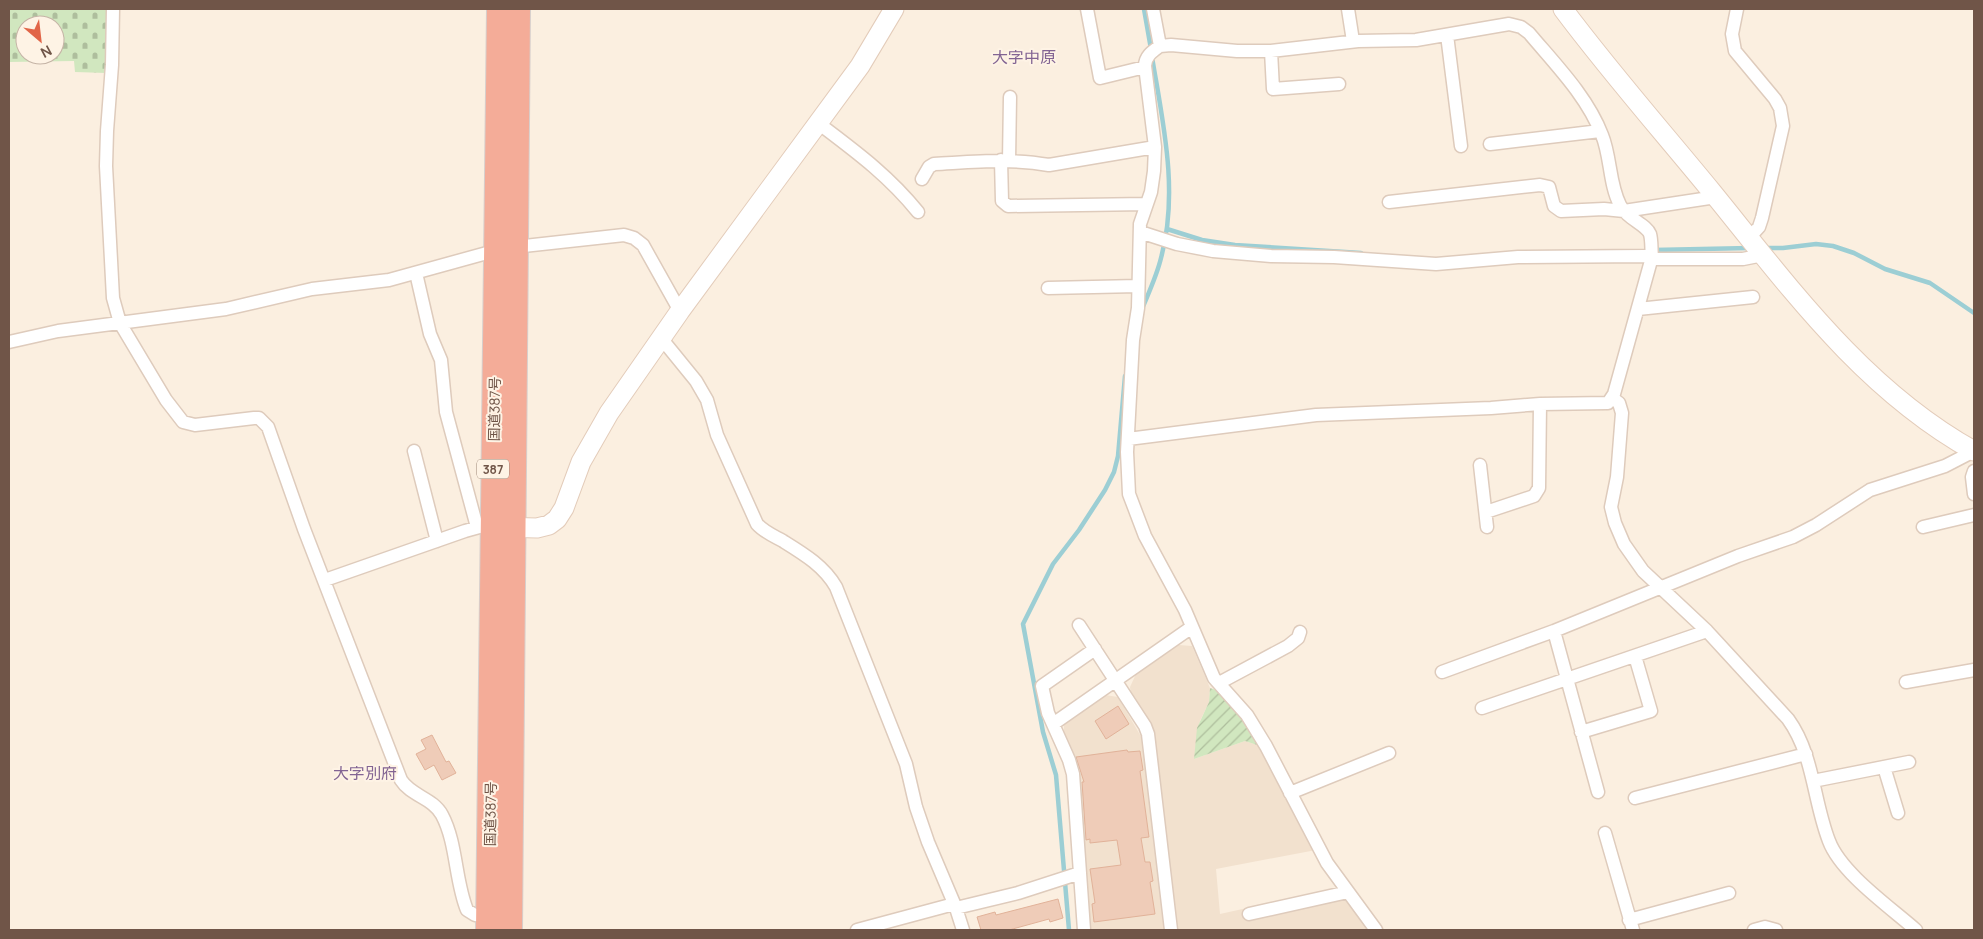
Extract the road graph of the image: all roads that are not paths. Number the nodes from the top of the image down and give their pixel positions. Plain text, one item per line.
1 (113, 9) edge
2 (499, 9) edge
3 (518, 9) edge
4 (894, 9) edge
5 (1087, 9) edge
6 (1154, 9) edge
7 (1348, 9) edge
8 (1563, 9) edge
9 (1737, 9) edge
10 (1447, 35) junction
11 (1353, 41) junction
12 (1160, 46) junction
13 (1271, 51) junction
14 (1145, 67) junction
15 (1339, 84) dead end
16 (1010, 97) dead end
17 (818, 123) junction
18 (1600, 131) junction
19 (1490, 144) dead end
20 (1461, 146) dead end
21 (1155, 147) junction
22 (1005, 161) junction
23 (922, 179) dead end
24 (1716, 197) junction
25 (1389, 202) dead end
26 (1146, 204) junction
27 (1624, 211) junction
28 (918, 212) dead end
29 (1140, 232) junction
30 (1754, 244) junction
31 (506, 248) junction
32 (1651, 250) junction
33 (416, 273) junction
34 (1138, 286) junction
35 (1048, 288) dead end
36 (1753, 297) dead end
37 (1638, 309) junction
38 (680, 311) junction
39 (120, 323) junction
40 (661, 338) junction
41 (9, 342) edge
42 (1612, 398) junction
43 (1540, 404) junction
44 (1128, 439) junction
45 (414, 451) dead end
46 (1974, 451) edge
47 (1480, 465) dead end
48 (1974, 471) edge
49 (1974, 494) edge
50 (1486, 512) junction
51 (1974, 515) edge
52 (495, 527) junction
53 (1488, 527) dead end
54 (1923, 527) dead end
55 (437, 541) junction
56 (325, 580) junction
57 (1661, 588) junction
58 (1079, 625) dead end
59 (1192, 627) junction
60 (1554, 631) junction
61 (1707, 631) junction
62 (1300, 632) dead end
63 (1095, 649) junction
64 (1635, 656) junction
65 (1974, 670) edge
66 (1442, 672) dead end
67 (1566, 679) junction
68 (1116, 680) junction
69 (1906, 682) dead end
70 (1219, 683) junction
71 (1482, 708) dead end
72 (1053, 724) junction
73 (1581, 732) junction
74 (1389, 753) dead end
75 (1806, 754) junction
76 (1909, 762) dead end
77 (1884, 767) junction
78 (1814, 781) junction
79 (1598, 792) dead end
80 (1290, 793) junction
81 (1636, 798) dead end
82 (1898, 813) dead end
83 (1605, 833) dead end
84 (1080, 873) junction
85 (1348, 892) junction
86 (1729, 893) dead end
87 (955, 906) junction
88 (1249, 914) dead end
89 (488, 923) edge
90 (1631, 925) edge
91 (510, 930) edge
92 (857, 930) edge
93 (963, 930) edge
94 (1084, 930) edge
95 (1171, 930) edge
96 (1376, 930) edge
97 (1754, 930) edge
98 (1776, 930) edge
99 (1916, 930) edge

1 - 39 street
2 - 31 highway, 国道387号 / 387
3 - 31 highway, 国道387号 / 387
4 - 17 street
5 - 14 street
6 - 12 street
7 - 11 street
8 - 24 street
9 - 30 street
10 - 11 street
10 - 18 street
10 - 20 street
11 - 13 street
12 - 13 street
12 - 14 street
13 - 15 street
14 - 21 street
16 - 22 street
17 - 28 street
17 - 38 street
18 - 19 street
18 - 27 street
21 - 22 street
21 - 26 street
22 - 23 street
22 - 26 street
24 - 27 street
24 - 30 street
25 - 27 street
26 - 29 street
27 - 32 street
29 - 32 street
29 - 34 street
30 - 32 street
30 - 46 street
31 - 33 street
31 - 38 street
31 - 52 highway, 国道387号 / 387
32 - 37 street
33 - 39 street
33 - 52 street
34 - 35 street
34 - 44 street
36 - 37 street
37 - 42 street
38 - 40 street
39 - 41 street
39 - 56 street
40 - 52 street
40 - 87 street
42 - 43 street
42 - 57 street
43 - 44 street
43 - 50 street
44 - 59 street
45 - 55 street
46 - 57 street
47 - 50 street
48 - 49 street
50 - 53 street
51 - 54 street
52 - 55 street
52 - 89 highway, 国道387号 / 387
52 - 91 highway, 国道387号 / 387
55 - 56 street
56 - 89 street
57 - 60 street
57 - 61 street
58 - 63 street
59 - 68 street
59 - 70 street
60 - 66 street
60 - 67 street
61 - 64 street
61 - 75 street
62 - 70 street
63 - 68 street
63 - 72 street
64 - 67 street
64 - 73 street
65 - 69 street
67 - 71 street
67 - 73 street
68 - 72 street
68 - 95 street
70 - 80 street
72 - 84 street
73 - 79 street
74 - 80 street
75 - 78 street
75 - 81 street
76 - 77 street
77 - 78 street
77 - 82 street
78 - 99 street
80 - 85 street
83 - 90 street
84 - 87 street
84 - 94 street
85 - 88 street
85 - 96 street
86 - 90 street
87 - 92 street
87 - 93 street
97 - 98 street

